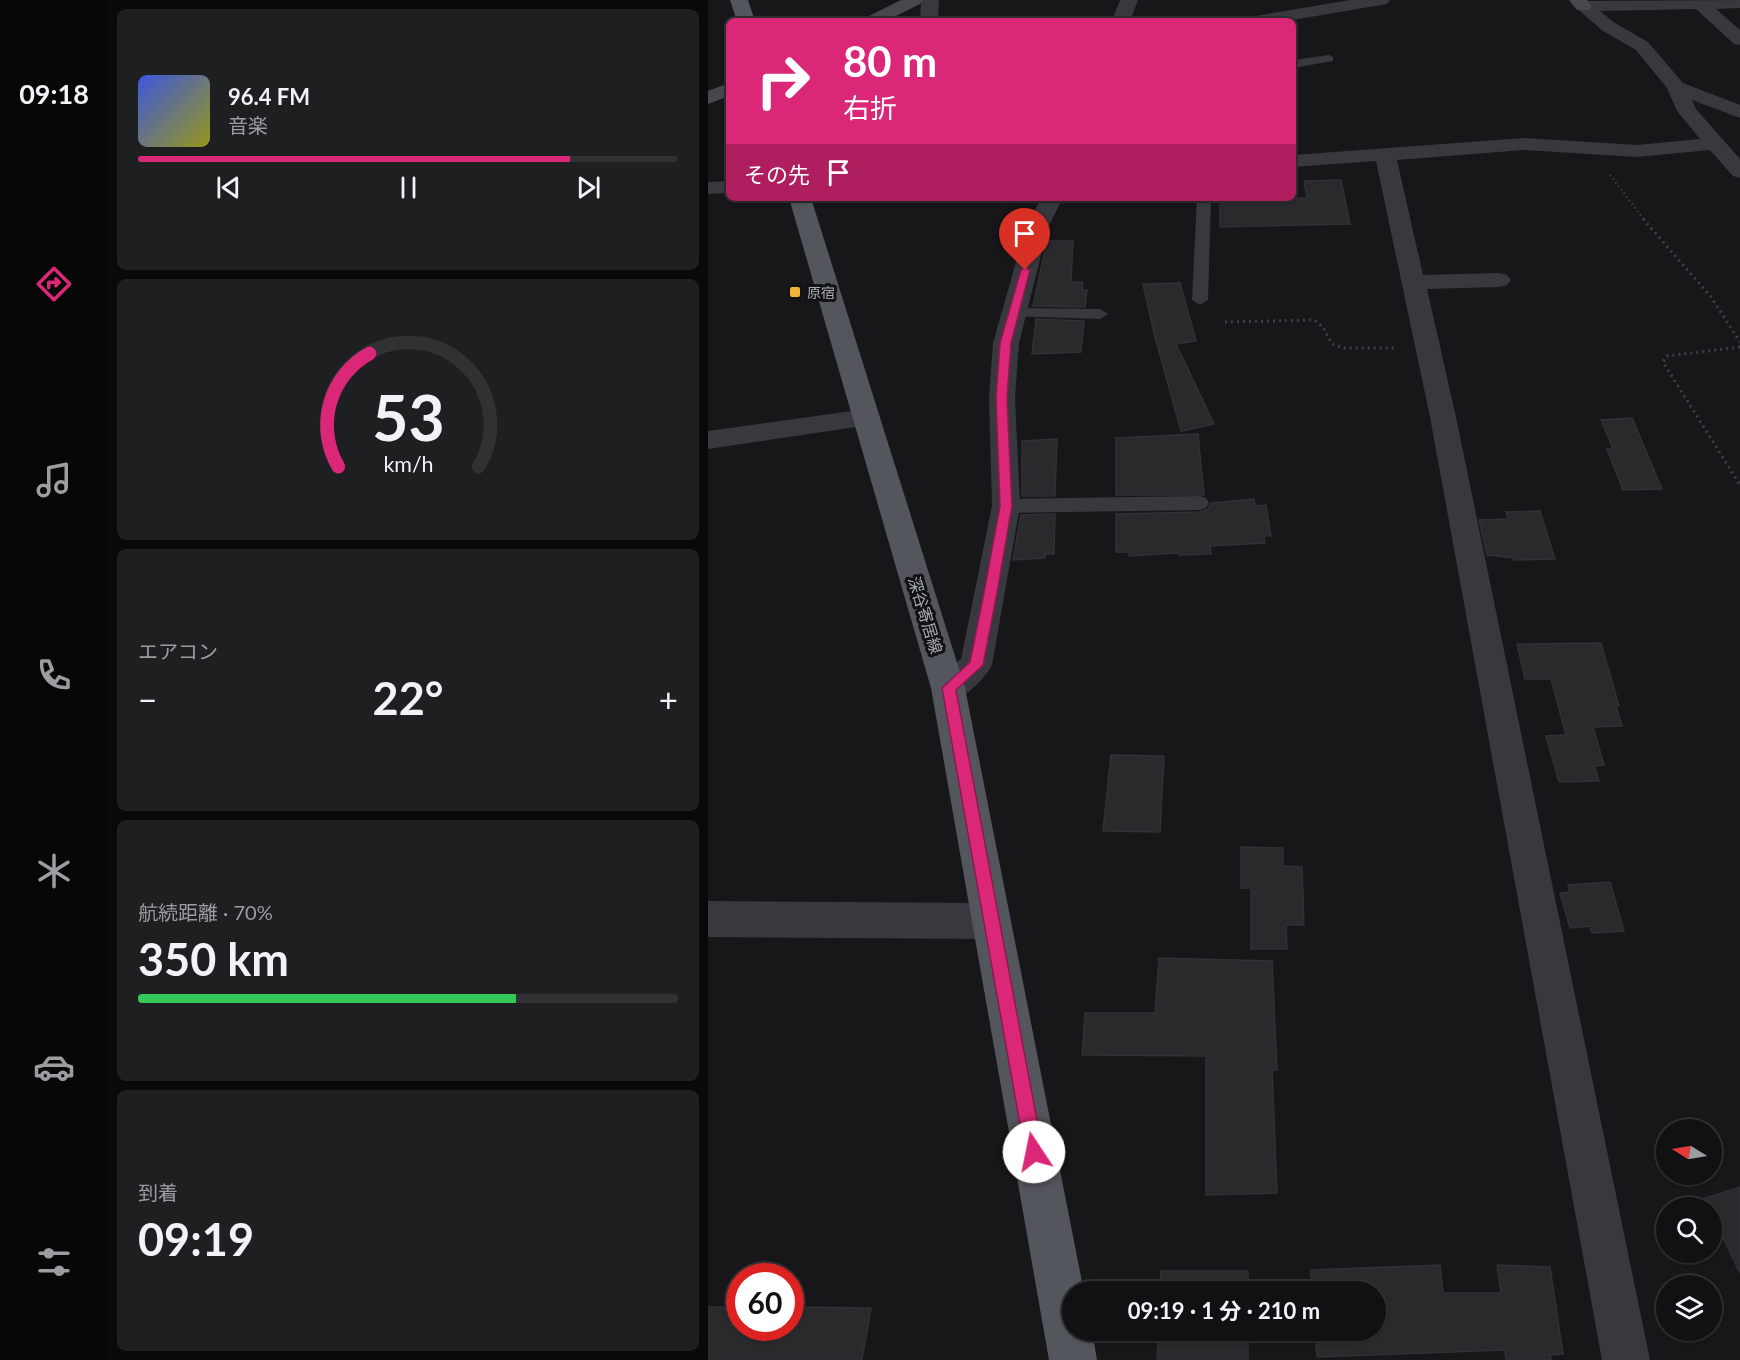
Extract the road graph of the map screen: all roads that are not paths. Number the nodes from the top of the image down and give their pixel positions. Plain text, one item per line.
1 (739, 0) edge
2 (914, 0) edge
3 (930, 0) edge
4 (1129, 0) edge
5 (1382, 0) edge
6 (1698, 2) edge
7 (1580, 3) edge
8 (1740, 3) edge
9 (745, 18) edge
10 (879, 18) edge
11 (929, 18) edge
12 (1122, 18) edge
13 (1274, 18) edge
14 (1740, 40) edge
15 (1329, 59) dead end
16 (1296, 64) edge
17 (1676, 87) junction
18 (726, 90) edge
19 (708, 98) edge
20 (1740, 112) edge
21 (1385, 154) junction
22 (1730, 157) edge
23 (1296, 161) edge
24 (726, 187) edge
25 (708, 188) edge
26 (801, 201) edge
27 (1051, 201) edge
28 (1204, 201) edge
29 (1499, 280) dead end
30 (1413, 282) junction
31 (1200, 300) dead end
32 (1014, 313) junction
33 (1100, 314) dead end
34 (866, 418) junction
35 (708, 440) edge
36 (1200, 503) dead end
37 (1006, 506) junction
38 (948, 688) junction
39 (708, 919) edge
40 (990, 921) junction
41 (1073, 1360) edge
42 (1626, 1360) edge

1 - 9 main road
2 - 10 main road
3 - 11 street
4 - 12 street
5 - 13 street
6 - 7 street
6 - 8 street
6 - 14 street
7 - 17 street
15 - 16 lane
17 - 20 street
17 - 22 street
18 - 19 main road
21 - 22 street
21 - 23 street
21 - 30 street
24 - 25 street
26 - 34 main road, 深谷寄居線
27 - 32 street
28 - 31 lane
29 - 30 street
30 - 42 street
32 - 33 lane
32 - 37 street
34 - 35 street
34 - 38 main road, 深谷寄居線
36 - 37 lane
37 - 38 street
38 - 40 main road, 深谷寄居線
39 - 40 street
40 - 41 main road, 深谷寄居線

